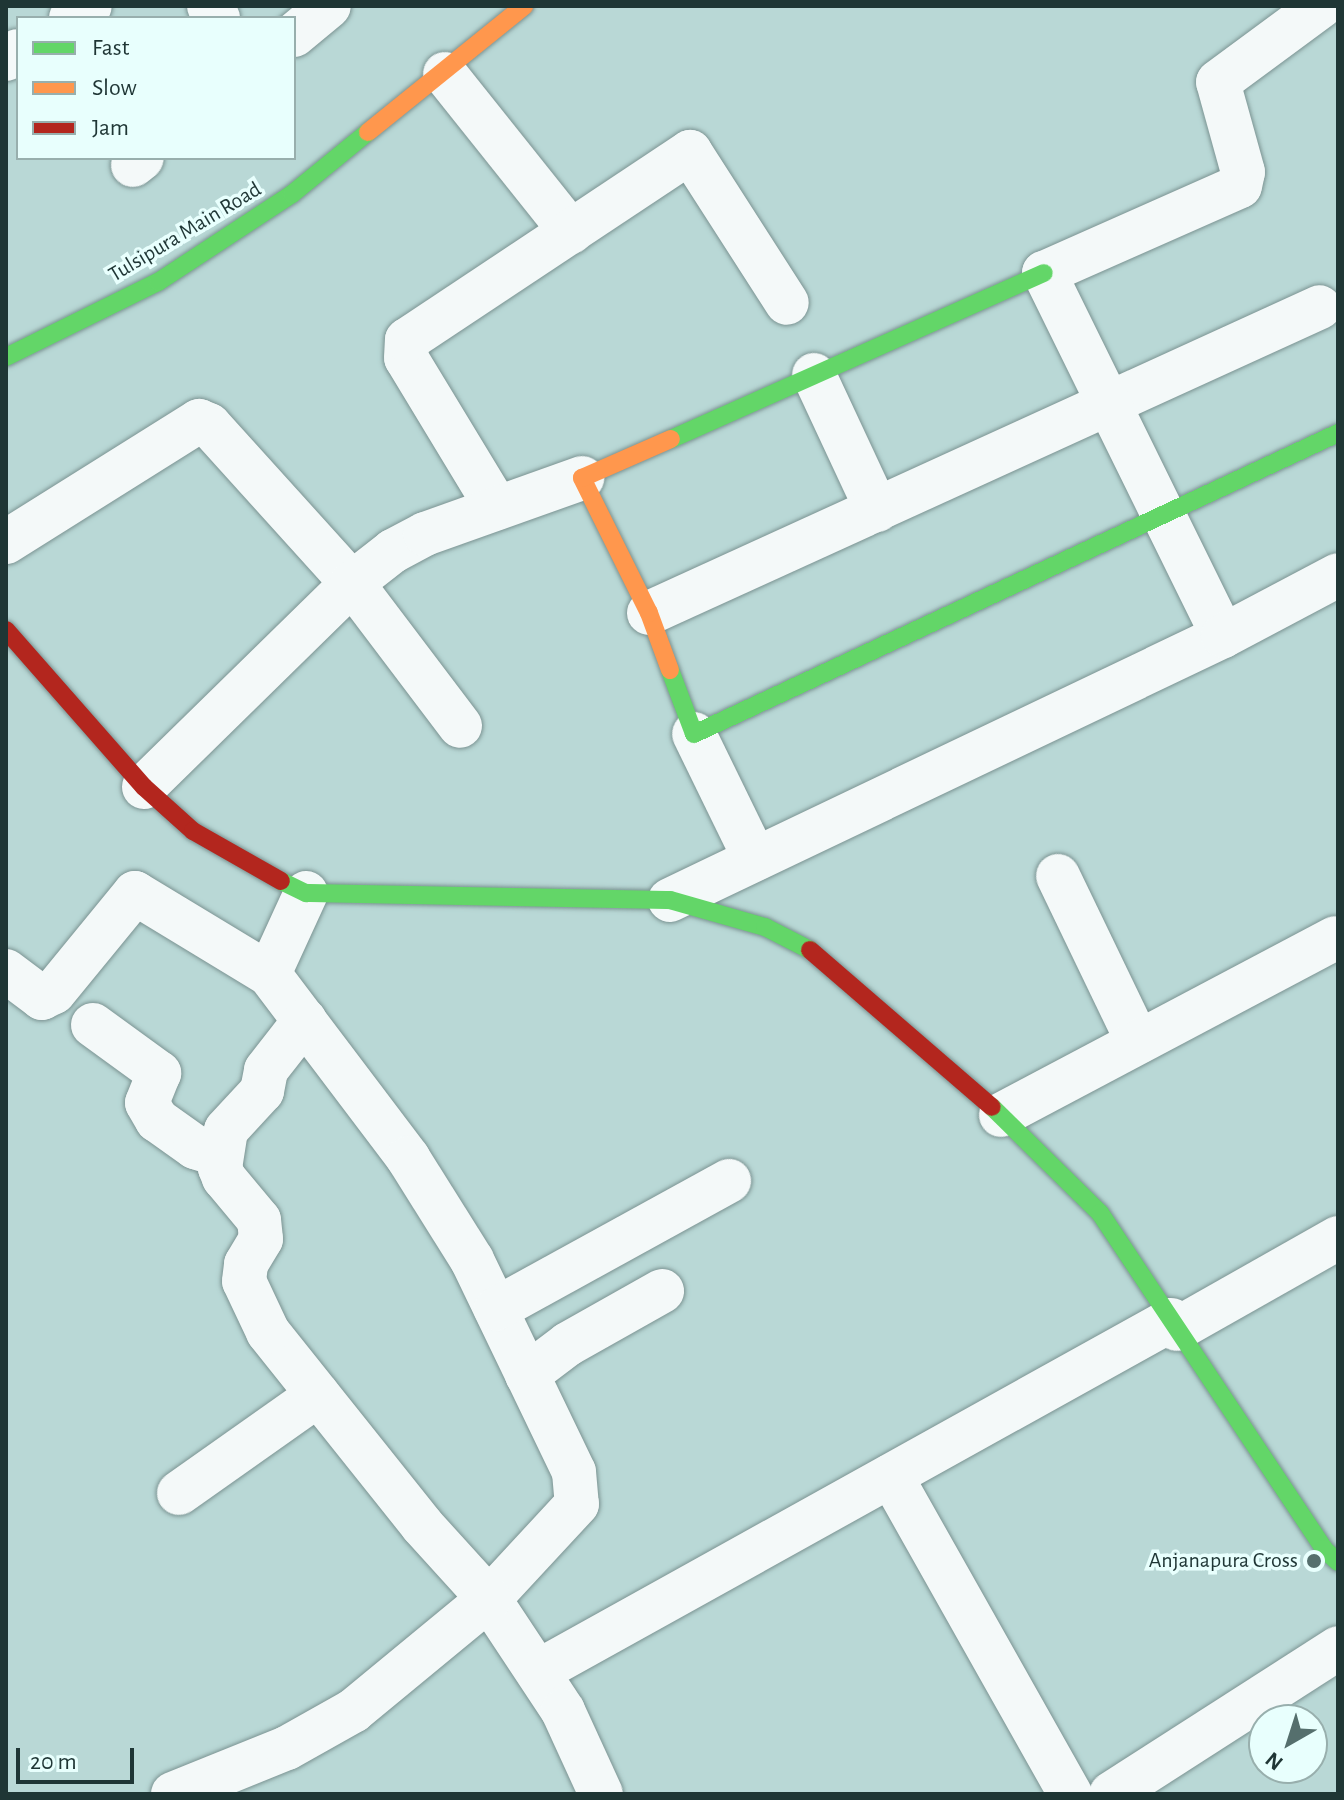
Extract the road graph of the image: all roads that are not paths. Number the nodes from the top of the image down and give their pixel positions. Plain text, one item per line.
1 (329, 6) edge
2 (524, 6) edge
3 (1321, 6) edge
4 (296, 33) edge
5 (445, 74) junction
6 (571, 232) junction
7 (1044, 273) junction
8 (787, 303) dead end
9 (1320, 307) dead end
10 (10, 348) edge
11 (814, 375) junction
12 (1111, 405) junction
13 (1338, 433) edge
14 (582, 478) junction
15 (497, 508) junction
16 (877, 510) junction
17 (1167, 515) junction
18 (6, 542) edge
19 (1338, 575) edge
20 (352, 583) junction
21 (649, 613) junction
22 (6, 630) edge
23 (1223, 636) junction
24 (460, 726) dead end
25 (694, 734) junction
26 (144, 787) junction
27 (755, 859) junction
28 (1058, 876) dead end
29 (306, 893) junction
30 (670, 900) junction
31 (1335, 938) dead end
32 (6, 971) edge
33 (269, 974) junction
34 (305, 1020) junction
35 (93, 1025) dead end
36 (1138, 1042) junction
37 (1001, 1115) junction
38 (220, 1155) junction
39 (729, 1181) dead end
40 (1338, 1238) edge
41 (662, 1291) dead end
42 (496, 1309) junction
43 (1174, 1324) junction
44 (527, 1375) junction
45 (318, 1395) junction
46 (891, 1476) junction
47 (179, 1493) dead end
48 (1338, 1562) edge
49 (489, 1599) junction
50 (1338, 1648) edge
51 (539, 1671) junction
52 (173, 1794) edge
53 (601, 1794) edge
54 (1070, 1794) edge
55 (1111, 1794) edge

1 - 4 street
2 - 5 street, Tulsipura Main Road
3 - 7 street
5 - 6 street
5 - 10 street, Tulsipura Main Road
6 - 8 street
6 - 15 street
7 - 11 street
7 - 12 street
9 - 12 street
11 - 14 street
11 - 16 street
12 - 16 street
12 - 17 street
13 - 17 street
14 - 15 street
14 - 21 street
15 - 20 street
16 - 21 street
17 - 23 street
17 - 25 street
18 - 20 street
19 - 23 street
20 - 24 street
20 - 26 street
21 - 25 street
22 - 26 street
23 - 27 street
25 - 27 street
26 - 29 street
27 - 30 street
28 - 36 street
29 - 30 street
29 - 33 street
30 - 37 street
31 - 36 street
32 - 33 street
33 - 34 street
34 - 38 street
34 - 42 street
35 - 38 street
36 - 37 street
37 - 43 street
38 - 45 street
39 - 42 street
40 - 43 street
41 - 44 street
42 - 44 street
43 - 46 street
43 - 48 street
44 - 49 street
45 - 47 street
45 - 49 street
46 - 51 street
46 - 54 street
49 - 51 street
49 - 52 street
50 - 55 street
51 - 53 street

